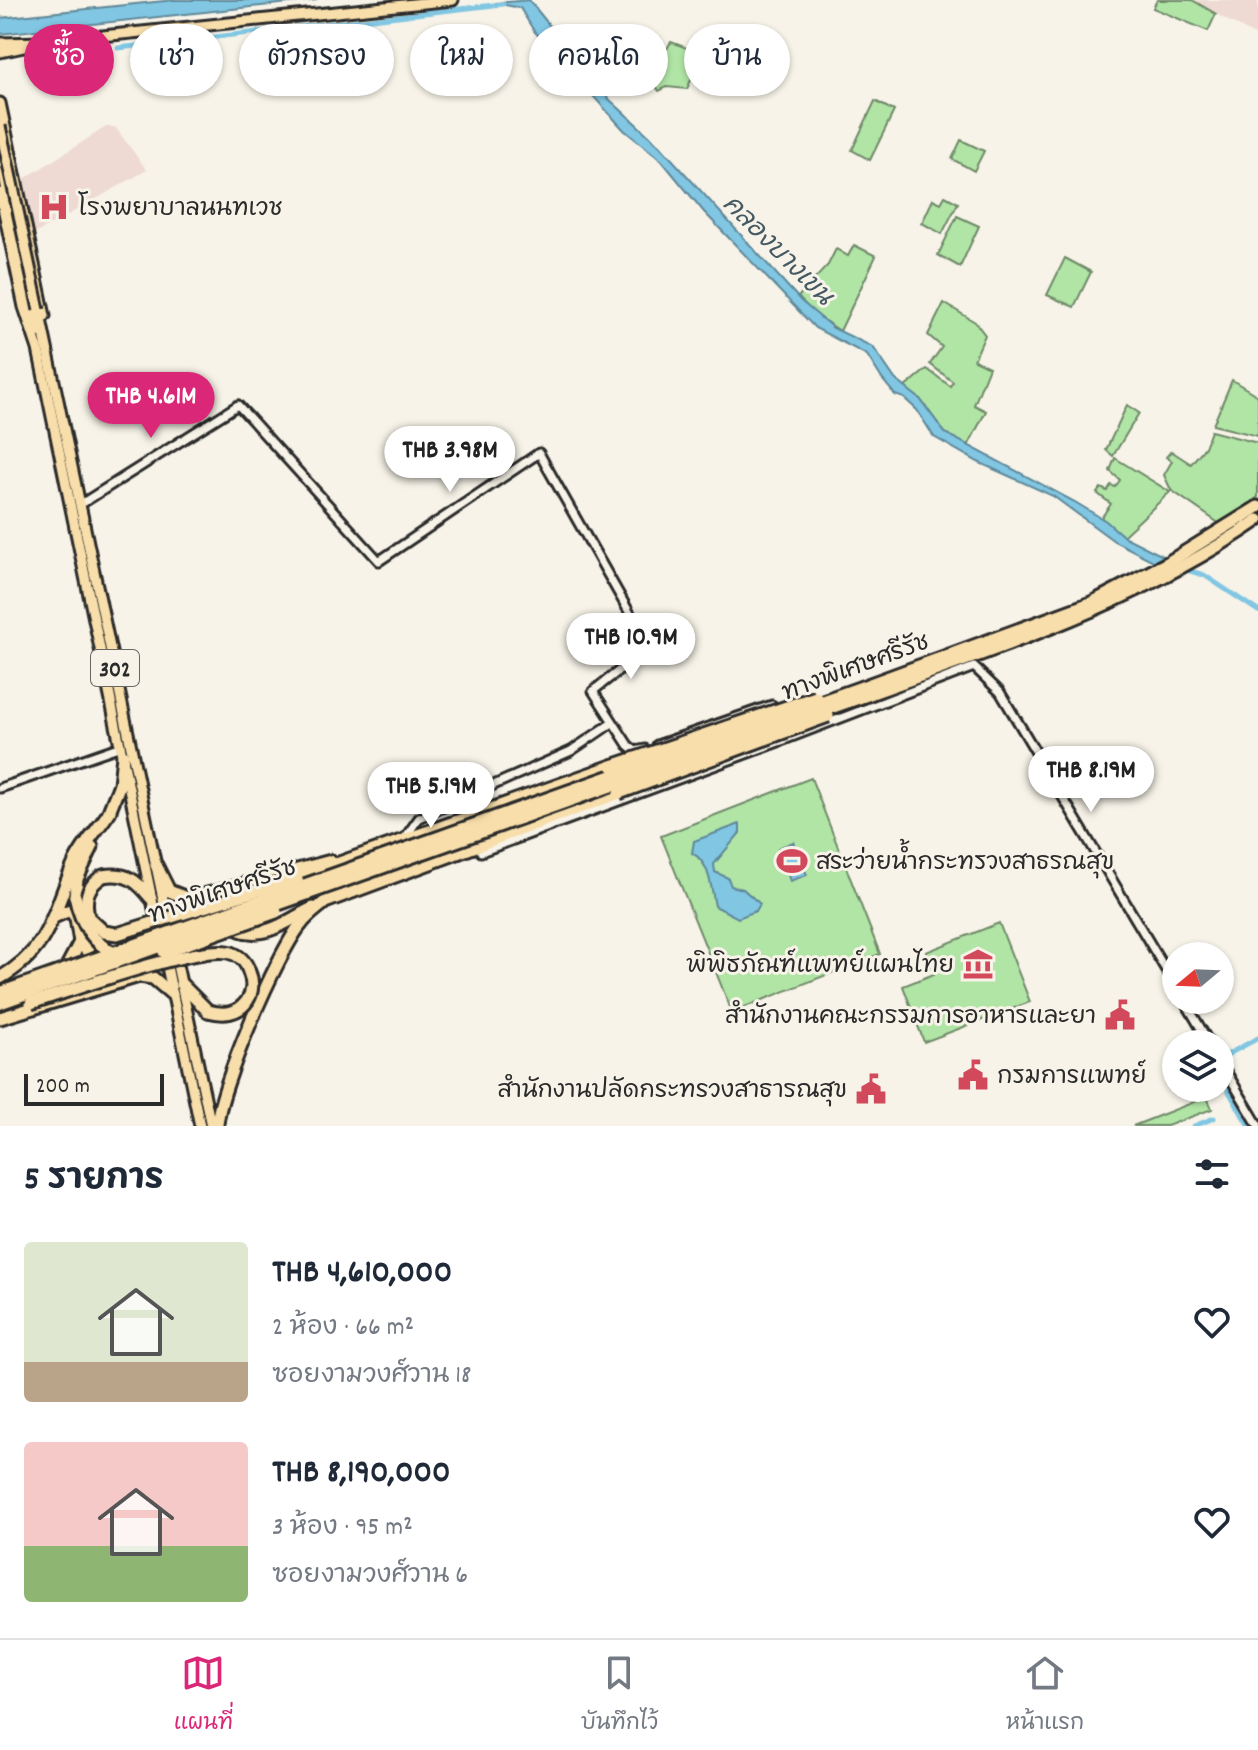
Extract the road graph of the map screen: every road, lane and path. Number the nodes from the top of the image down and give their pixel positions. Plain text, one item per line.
1 (453, 0) edge
2 (114, 35) edge
3 (24, 42) edge
4 (0, 43) edge
5 (24, 48) edge
6 (0, 54) edge
7 (0, 103) edge
8 (0, 126) edge
9 (0, 154) edge
10 (12, 155) junction
11 (0, 193) edge
12 (36, 311) junction
13 (38, 349) junction
14 (49, 351) junction
15 (81, 504) junction
16 (1258, 507) edge
17 (1258, 520) edge
18 (864, 691) junction
19 (612, 723) junction
20 (784, 740) junction
21 (122, 751) junction
22 (0, 788) edge
23 (549, 790) junction
24 (447, 806) junction
25 (110, 811) junction
26 (558, 815) junction
27 (452, 822) junction
28 (403, 840) junction
29 (480, 848) junction
30 (344, 860) junction
31 (156, 865) junction
32 (324, 896) junction
33 (151, 898) junction
34 (51, 927) junction
35 (171, 934) junction
36 (80, 942) junction
37 (1162, 964) edge
38 (98, 965) dead end
39 (61, 977) dead end
40 (0, 978) edge
41 (181, 984) junction
42 (0, 993) edge
43 (172, 994) junction
44 (2, 1013) edge
45 (1234, 1085) edge
46 (1258, 1125) edge
47 (200, 1126) edge
48 (214, 1126) edge

1 - 2 main road
3 - 4 main road
5 - 6 main road
7 - 10 main road, 302
8 - 12 main road, 302, bridge
9 - 10 main road
9 - 12 main road, 302
10 - 14 main road, 302
11 - 13 main road, 302
12 - 13 main road, 302
12 - 14 main road, 302
13 - 21 main road, 302
14 - 15 main road, 302
15 - 19 street
15 - 31 main road, 302
16 - 18 highway, ทางพิเศษศรีรัช
17 - 18 highway, ทางพิเศษศรีรัช
18 - 23 highway, bridge
18 - 26 highway, bridge
18 - 32 highway, ทางพิเศษศรีรัช, bridge
18 - 42 highway, ทางพิเศษศรีรัช, bridge
19 - 20 street
19 - 24 street
20 - 29 street
20 - 37 street
21 - 22 street
21 - 25 highway
21 - 33 main road, 302
23 - 26 highway
23 - 27 highway
24 - 27 street
24 - 28 street
25 - 32 highway, bridge
25 - 34 highway
26 - 29 highway
27 - 28 highway
28 - 30 highway
29 - 32 highway
30 - 31 highway
30 - 33 highway, bridge
31 - 35 main road, 302
32 - 35 highway
32 - 44 highway, ทางพิเศษศรีรัช, bridge
32 - 48 highway
33 - 43 main road, 302
34 - 36 highway
34 - 40 highway
35 - 41 main road, 302
36 - 38 highway
36 - 39 highway
41 - 44 highway, bridge
41 - 48 main road, 302
43 - 44 highway
43 - 47 main road, 302
45 - 46 street

